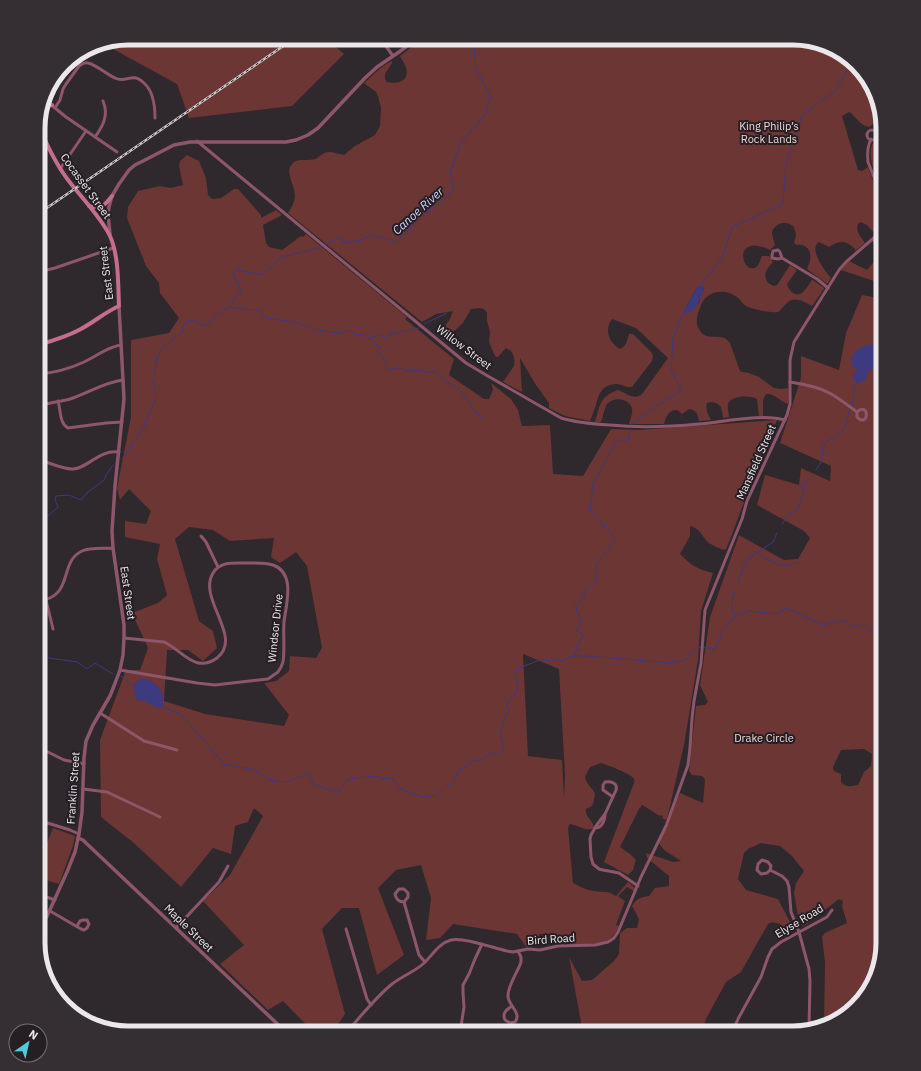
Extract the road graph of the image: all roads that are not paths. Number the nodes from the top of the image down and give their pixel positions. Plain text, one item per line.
1 (385, 45) edge
2 (408, 45) edge
3 (393, 56) junction
4 (103, 101) dead end
5 (49, 103) edge
6 (48, 106) edge
7 (53, 106) junction
8 (155, 118) dead end
9 (86, 131) junction
10 (95, 137) junction
11 (871, 139) dead end
12 (45, 140) edge
13 (197, 141) junction
14 (210, 142) junction
15 (208, 151) junction
16 (117, 152) dead end
17 (60, 169) junction
18 (876, 182) edge
19 (112, 196) junction
20 (89, 206) junction
21 (876, 236) edge
22 (110, 237) junction
23 (873, 239) junction
24 (876, 243) edge
25 (113, 248) junction
26 (782, 258) dead end
27 (45, 270) edge
28 (828, 288) junction
29 (119, 306) junction
30 (45, 343) edge
31 (121, 345) junction
32 (45, 373) edge
33 (123, 380) junction
34 (790, 382) junction
35 (58, 401) junction
36 (45, 404) edge
37 (857, 412) dead end
38 (785, 420) junction
39 (122, 422) junction
40 (119, 452) junction
41 (45, 461) edge
42 (201, 536) dead end
43 (113, 548) junction
44 (218, 567) junction
45 (46, 600) joint
46 (53, 629) dead end
47 (124, 638) junction
48 (120, 670) junction
49 (103, 708) joint
50 (100, 713) junction
51 (45, 750) edge
52 (177, 750) dead end
53 (84, 764) junction
54 (685, 774) joint
55 (83, 789) junction
56 (613, 797) junction
57 (160, 817) dead end
58 (45, 822) edge
59 (78, 836) junction
60 (228, 866) dead end
61 (770, 870) junction
62 (638, 886) junction
63 (45, 896) edge
64 (55, 900) junction
65 (404, 902) junction
66 (832, 910) dead end
67 (50, 911) junction
68 (45, 921) edge
69 (77, 926) dead end
70 (176, 928) junction
71 (346, 929) dead end
72 (799, 932) junction
73 (482, 944) junction
74 (518, 951) junction
75 (425, 962) junction
76 (371, 1005) junction
77 (512, 1006) junction
78 (809, 1024) edge
79 (279, 1026) edge
80 (352, 1026) edge
81 (461, 1026) edge
82 (735, 1026) edge

1 - 3 street
2 - 3 street, East Street
3 - 14 street, East Street
4 - 10 street
5 - 7 street
6 - 7 main road
7 - 8 street
7 - 9 street
9 - 10 street
9 - 17 street
10 - 16 street
11 - 18 street
12 - 17 main road, Cocasset Street
13 - 14 street, East Street
13 - 15 street, Willow Street
13 - 19 street, East Street
14 - 15 street
15 - 38 street, Willow Street
17 - 20 main road, Cocasset Street
19 - 20 main road
19 - 22 street, East Street
20 - 22 main road, Cocasset Street
21 - 23 street, Mansfield Street
22 - 25 main road, East Street
23 - 24 street
23 - 28 street, Mansfield Street
25 - 27 street
25 - 29 main road, East Street
26 - 28 street
28 - 34 street, Mansfield Street
29 - 30 main road
29 - 31 street, East Street
31 - 32 street
31 - 33 street, East Street
33 - 35 street
33 - 39 street, East Street
34 - 37 street
34 - 38 street, Mansfield Street
35 - 36 street
35 - 39 street
38 - 54 street, Mansfield Street
39 - 40 street, East Street
40 - 41 street
40 - 43 street, East Street
42 - 44 street
43 - 45 street
43 - 47 street, East Street
44 - 47 street
44 - 48 street, Windsor Drive
45 - 46 street
47 - 48 street, East Street
48 - 49 street, East Street
49 - 50 street, Franklin Street
50 - 52 street
50 - 53 street, Franklin Street
51 - 53 street
53 - 55 street, Franklin Street
54 - 62 street, Bird Road
55 - 57 street
55 - 59 street, Franklin Street
56 - 56 street
56 - 62 street
58 - 59 street, Maple Street
59 - 64 street, Franklin Street
59 - 70 street, Maple Street
60 - 70 street
61 - 61 street
61 - 72 street
62 - 74 street, Bird Road
63 - 64 street
64 - 67 street, Franklin Street
65 - 65 street
65 - 75 street
66 - 72 street, Elyse Road
67 - 68 street, Franklin Street
67 - 69 street
70 - 79 street, Maple Street
71 - 76 street
72 - 78 street
72 - 82 street, Elyse Road
73 - 74 street, Bird Road
73 - 75 street, Bird Road
73 - 81 street
74 - 77 street
75 - 76 street, Bird Road
76 - 80 street, Bird Road
77 - 77 street

